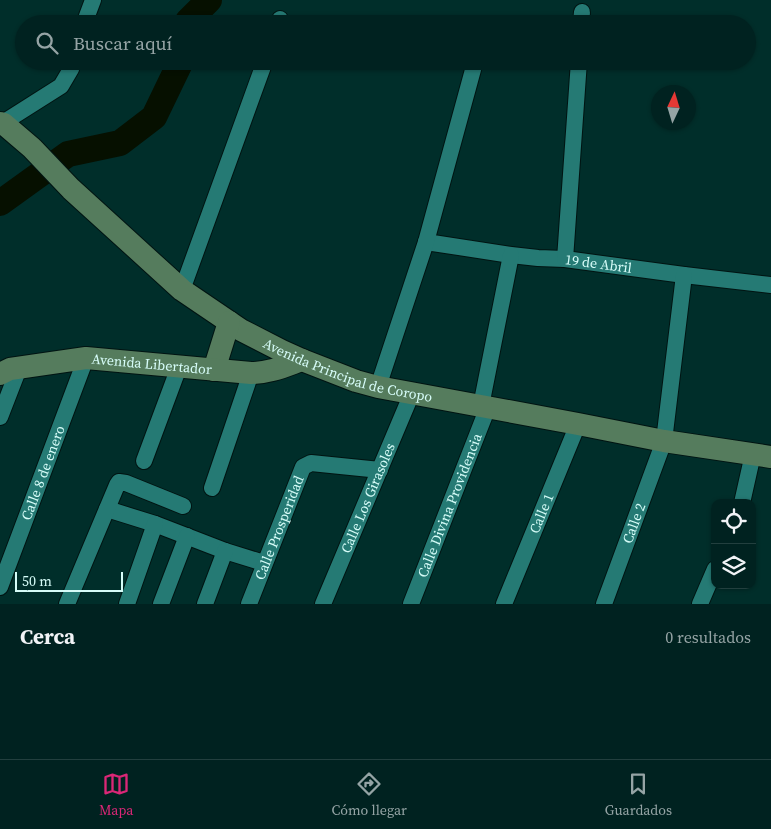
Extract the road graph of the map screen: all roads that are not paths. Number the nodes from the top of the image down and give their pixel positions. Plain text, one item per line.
1 (92, 0) edge
2 (87, 15) edge
3 (70, 70) edge
4 (261, 70) edge
5 (473, 70) edge
6 (577, 70) edge
7 (0, 123) edge
8 (426, 242) junction
9 (511, 255) junction
10 (565, 259) junction
11 (684, 275) junction
12 (771, 285) edge
13 (182, 290) junction
14 (229, 322) junction
15 (86, 358) junction
16 (302, 360) junction
17 (180, 367) junction
18 (214, 370) junction
19 (9, 371) edge
20 (251, 373) junction
21 (378, 387) junction
22 (412, 393) junction
23 (484, 407) junction
24 (0, 417) edge
25 (578, 424) junction
26 (664, 442) junction
27 (762, 456) edge
28 (144, 461) dead end
29 (380, 470) junction
30 (212, 488) dead end
31 (744, 499) edge
32 (183, 506) dead end
33 (107, 509) junction
34 (155, 524) junction
35 (186, 536) junction
36 (225, 551) junction
37 (264, 563) junction
38 (711, 578) edge
39 (0, 587) edge
40 (67, 604) edge
41 (127, 604) edge
42 (161, 604) edge
43 (205, 604) edge
44 (248, 604) edge
45 (323, 604) edge
46 (411, 604) edge
47 (504, 604) edge
48 (604, 604) edge
49 (700, 604) edge

1 - 2 street
3 - 7 street
4 - 13 street
5 - 8 street
6 - 10 street
7 - 13 street, Avenida Principal de Coropo
8 - 9 street, 19 de Abril
8 - 21 street
9 - 10 street, 19 de Abril
9 - 23 street, Calle Divina Providencia
10 - 11 street, 19 de Abril
11 - 12 street, 19 de Abril
11 - 26 street, Calle 2
13 - 14 street, Avenida Principal de Coropo
14 - 16 street, Avenida Principal de Coropo
14 - 18 street
15 - 17 street, Avenida Libertador
15 - 19 street, Avenida Libertador
15 - 39 street, Calle 8 de enero
16 - 20 street, Avenida Libertador
16 - 21 street, Avenida Principal de Coropo
17 - 18 street, Avenida Libertador
17 - 28 street
18 - 20 street, Avenida Libertador
19 - 24 street
20 - 30 street
21 - 22 street, Avenida Principal de Coropo
22 - 23 street, Avenida Principal de Coropo
22 - 29 street, Calle Los Girasoles
23 - 25 street, Avenida Principal de Coropo
23 - 46 street, Calle Divina Providencia
25 - 26 street, Avenida Principal de Coropo
25 - 47 street, Calle 1
26 - 27 street, Avenida Principal de Coropo
26 - 48 street, Calle 2
27 - 31 street
29 - 37 street, Calle Prosperidad
29 - 45 street, Calle Los Girasoles
32 - 33 street
33 - 34 street
33 - 40 street
34 - 35 street
34 - 41 street
35 - 36 street
35 - 42 street
36 - 37 street
36 - 43 street
37 - 44 street, Calle Prosperidad
38 - 49 street

